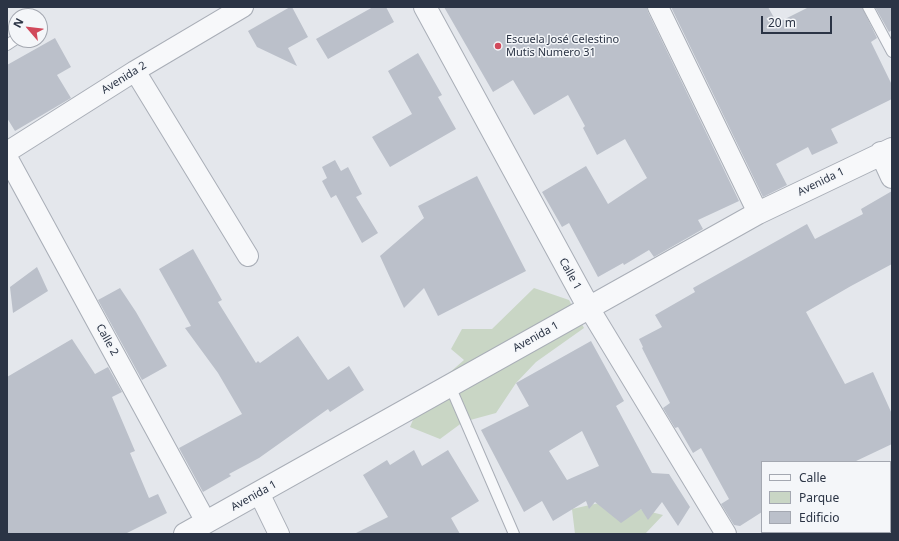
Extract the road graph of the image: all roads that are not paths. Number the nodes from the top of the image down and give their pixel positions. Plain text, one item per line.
1 (243, 7) edge
2 (425, 7) edge
3 (658, 7) edge
4 (868, 7) edge
5 (217, 13) edge
6 (892, 52) edge
7 (135, 71) junction
8 (887, 151) edge
9 (7, 152) edge
10 (7, 157) edge
11 (892, 177) edge
12 (758, 212) junction
13 (248, 256) dead end
14 (589, 308) junction
15 (450, 386) junction
16 (259, 493) junction
17 (206, 522) junction
18 (185, 534) edge
19 (278, 534) edge
20 (514, 534) edge
21 (726, 534) edge

1 - 5 street, Avenida 2
2 - 14 street, Calle 1
3 - 12 street
4 - 6 lane
5 - 7 street, Avenida 2
7 - 9 street, Avenida 2
7 - 13 street
8 - 11 street
8 - 12 street, Avenida 1
10 - 17 street, Calle 2
12 - 14 street, Avenida 1
14 - 15 street, Avenida 1
14 - 21 street, Calle 1
15 - 16 street, Avenida 1
15 - 20 lane
16 - 17 street, Avenida 1
16 - 19 street
17 - 18 street, Avenida 1

